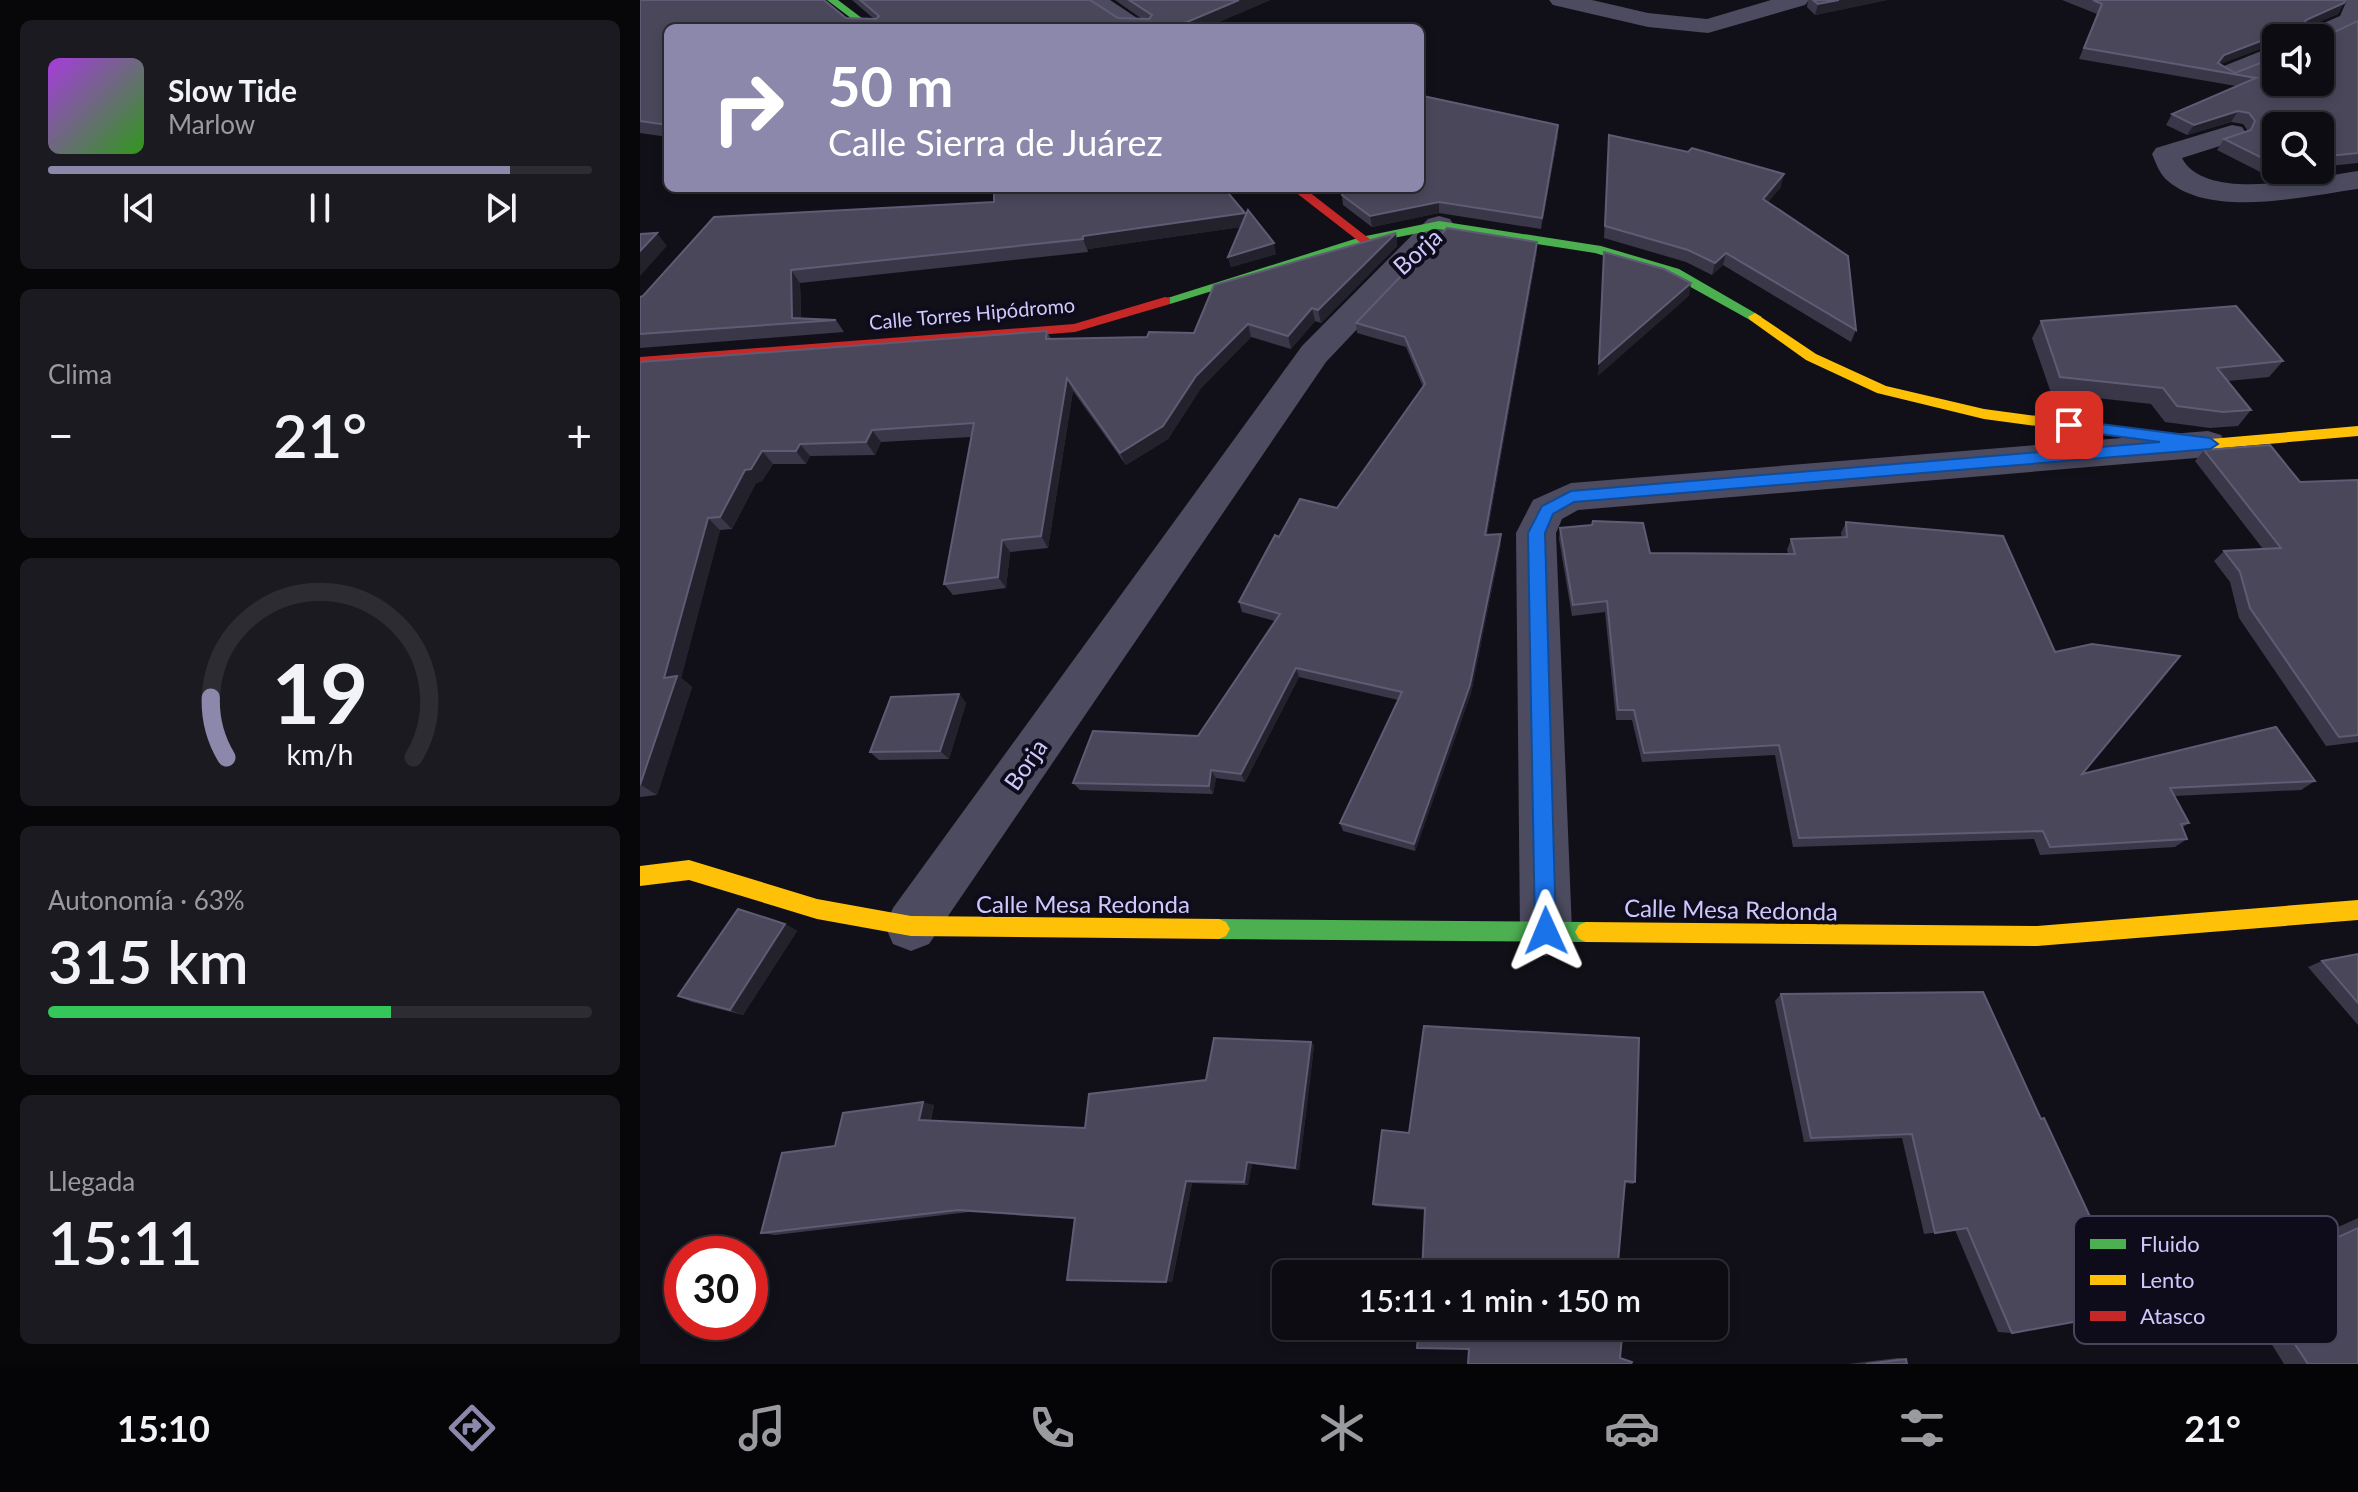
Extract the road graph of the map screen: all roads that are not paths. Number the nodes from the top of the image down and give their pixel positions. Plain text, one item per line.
1 (832, 0) edge
2 (1093, 0) edge
3 (1561, 0) edge
4 (1797, 0) edge
5 (2358, 1) edge
6 (865, 24) edge
7 (1133, 24) edge
8 (2334, 27) edge
9 (2262, 59) edge
10 (2228, 73) edge
11 (2232, 133) edge
12 (2358, 180) edge
13 (1304, 192) edge
14 (1439, 225) junction
15 (1365, 240) junction
16 (640, 362) edge
17 (2358, 431) edge
18 (2210, 444) junction
19 (640, 876) edge
20 (2358, 910) edge
21 (911, 926) junction
22 (1546, 931) junction

1 - 6 street
2 - 7 street
3 - 4 street
5 - 8 street
9 - 10 street
11 - 12 street
13 - 15 street
14 - 15 street, Calle Torres Hipódromo
14 - 18 street, Borja
14 - 21 street, Borja
15 - 16 street, Calle Torres Hipódromo
17 - 18 street, Borja
18 - 22 street
19 - 21 street, Calle Mesa Redonda
20 - 22 street, Calle Mesa Redonda
21 - 22 street, Calle Mesa Redonda

